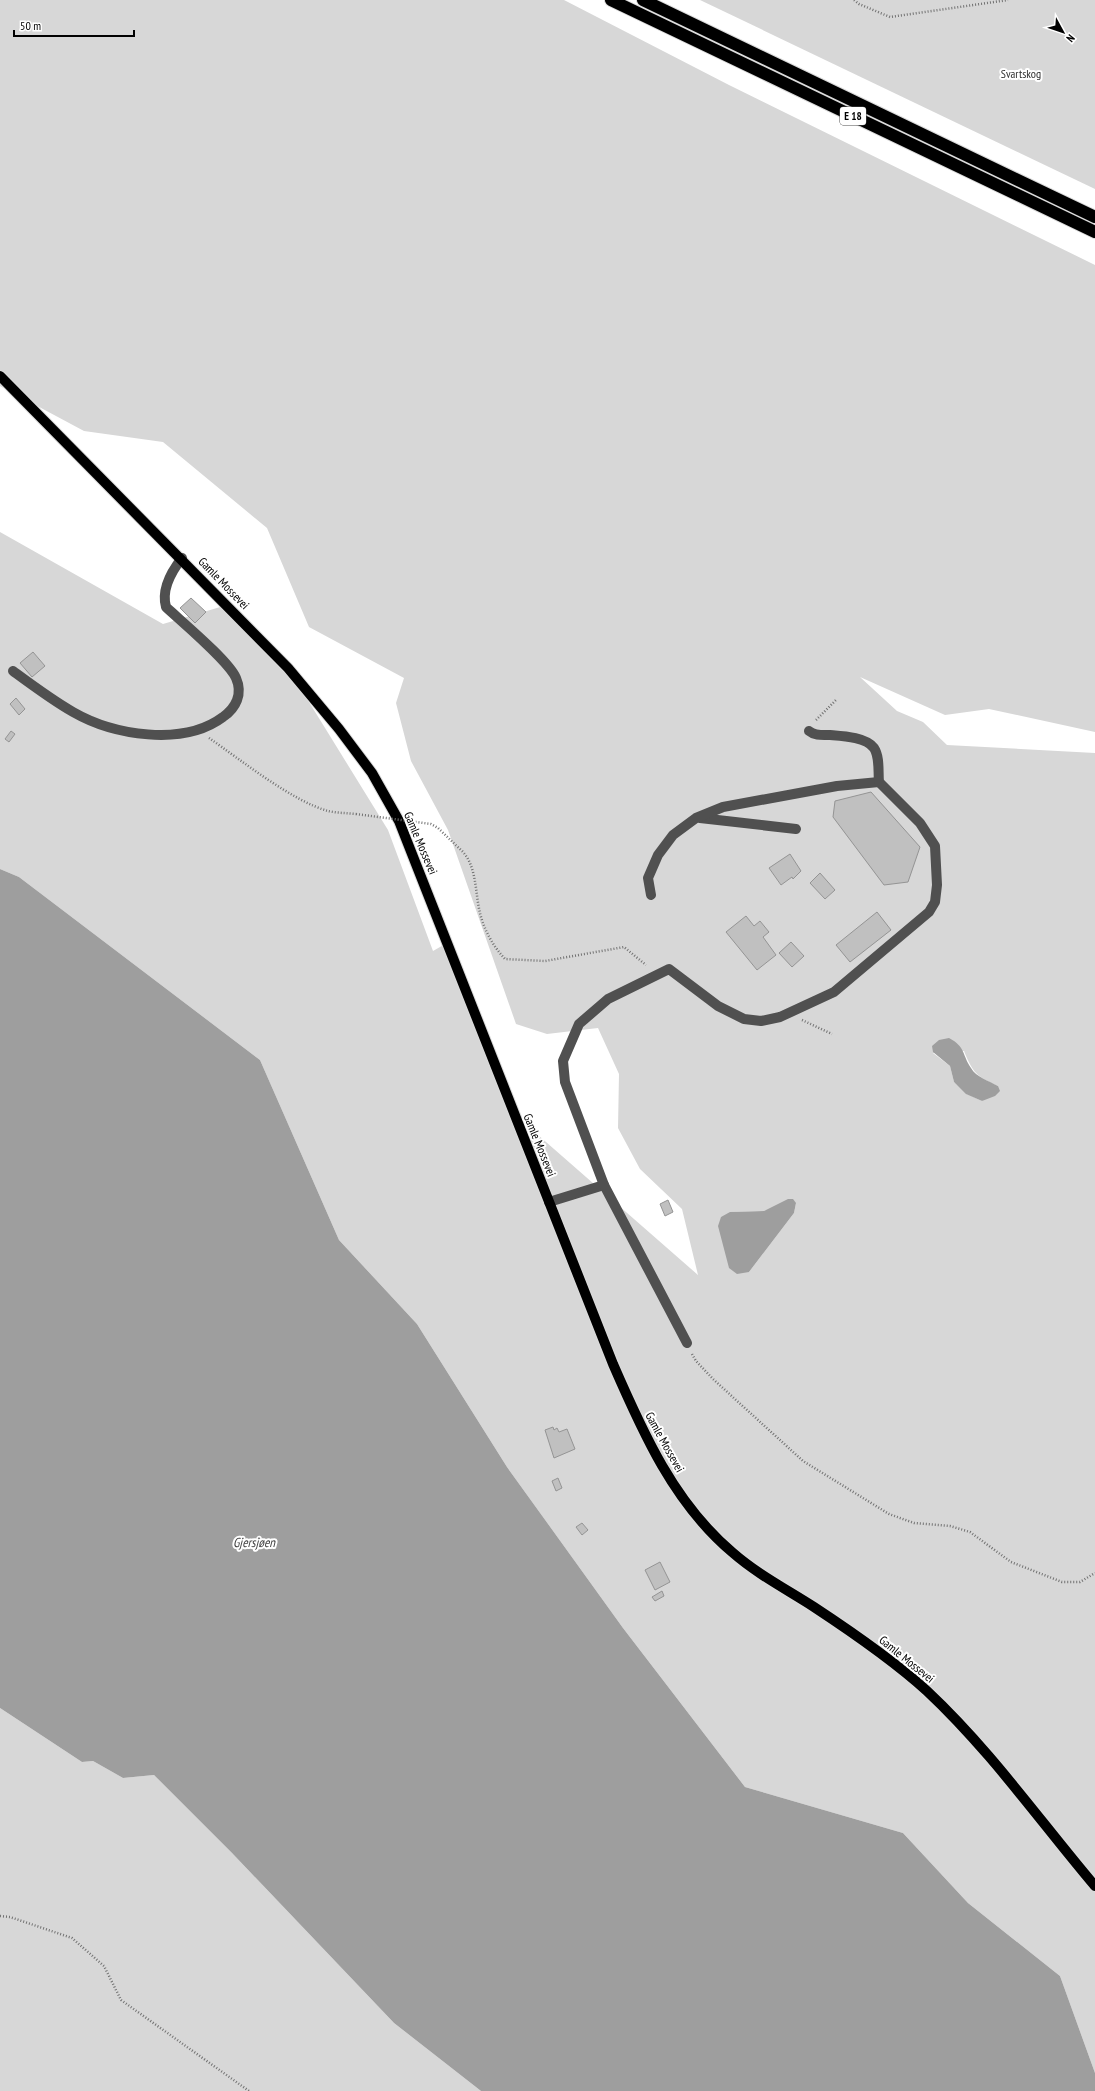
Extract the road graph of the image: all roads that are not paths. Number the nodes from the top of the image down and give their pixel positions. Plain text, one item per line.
1 (611, 0) edge
2 (643, 0) edge
3 (1095, 217) edge
4 (1095, 232) edge
5 (0, 376) edge
6 (182, 558) junction
7 (13, 671) dead end
8 (809, 731) road end
9 (879, 782) junction
10 (696, 818) junction
11 (796, 829) dead end
12 (651, 895) dead end
13 (604, 1186) junction
14 (549, 1202) junction
15 (686, 1343) road end
16 (1095, 1886) edge

1 - 4 highway, E 18
2 - 3 highway, E 18
5 - 6 main road, Gamle Mossevei
6 - 7 lane
6 - 14 main road, Gamle Mossevei
8 - 9 lane
9 - 10 lane
9 - 13 lane
10 - 11 lane
10 - 12 lane
13 - 14 lane
13 - 15 lane
14 - 16 main road, Gamle Mossevei

